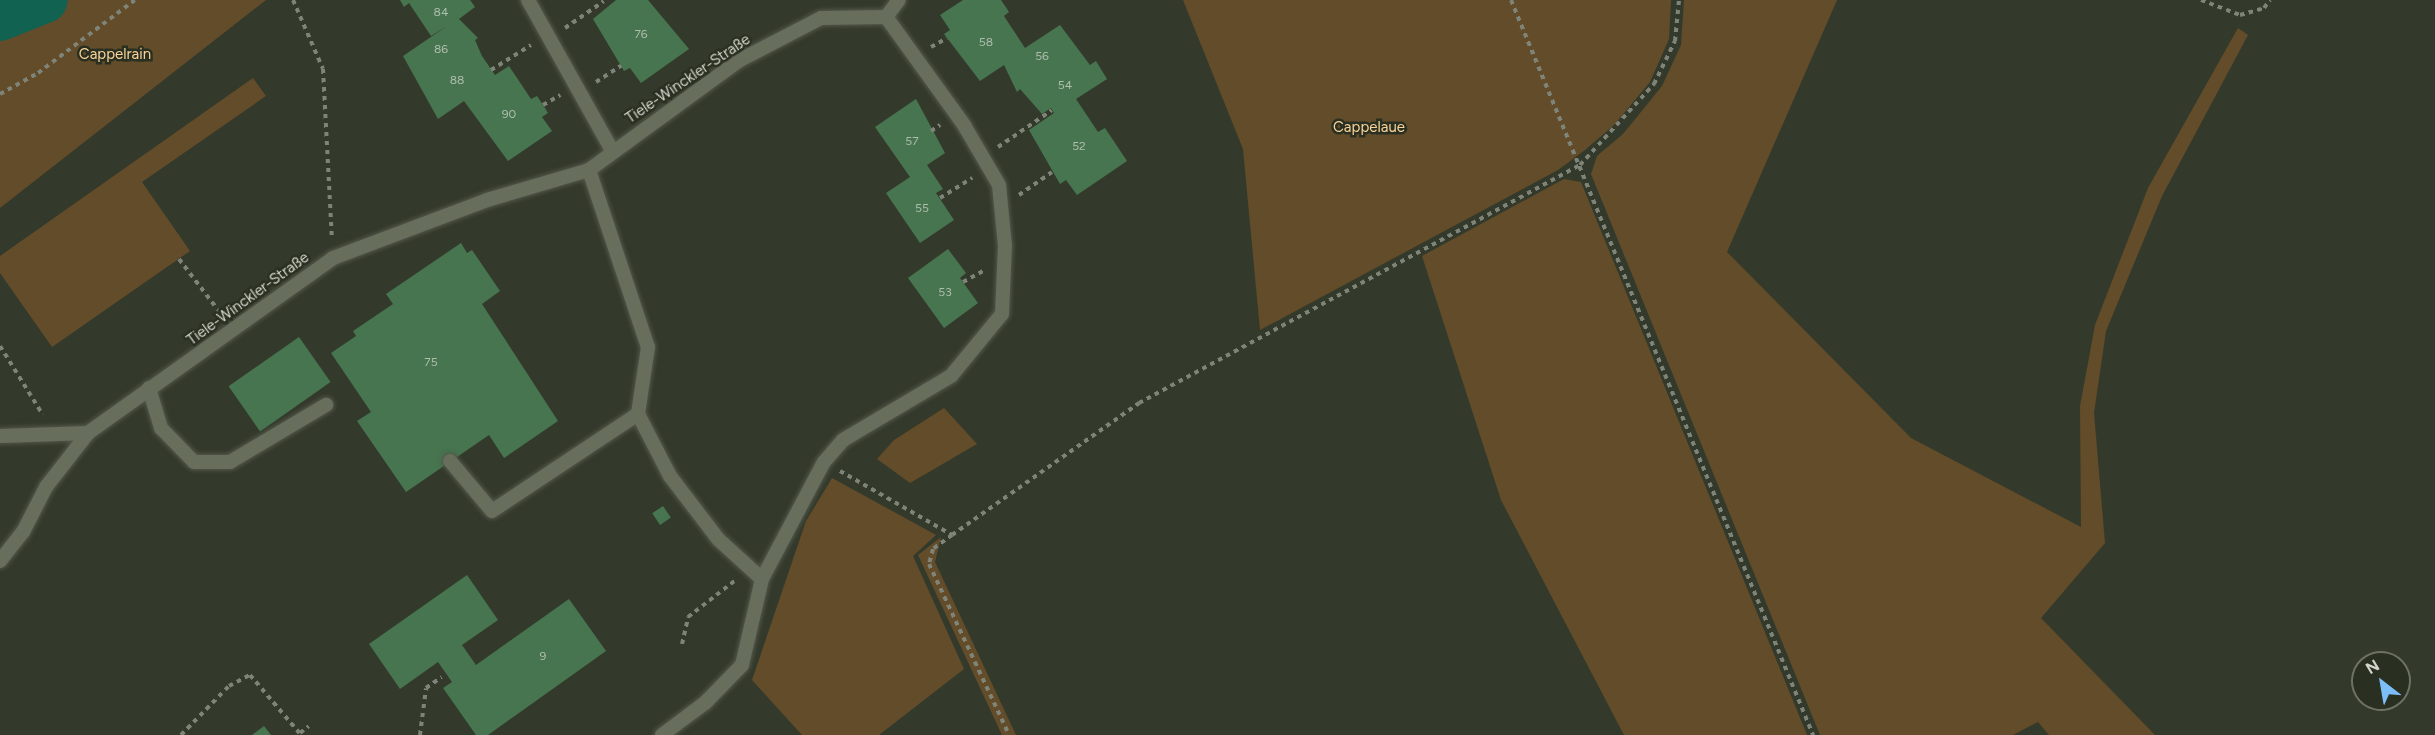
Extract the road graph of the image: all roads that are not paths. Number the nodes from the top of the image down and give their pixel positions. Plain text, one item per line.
1 (528, 0) edge
2 (898, 0) edge
3 (886, 17) junction
4 (613, 152) junction
5 (589, 170) junction
6 (149, 388) junction
7 (326, 405) dead end
8 (638, 414) junction
9 (88, 433) junction
10 (0, 436) edge
11 (450, 461) dead end
12 (0, 561) edge
13 (762, 579) junction
14 (662, 735) edge

1 - 4 lane
2 - 3 lane
3 - 4 lane, Tiele-Winckler-Straße
3 - 13 lane
4 - 5 lane, Tiele-Winckler-Straße
5 - 6 lane, Tiele-Winckler-Straße
5 - 8 lane
6 - 7 lane
6 - 9 lane, Tiele-Winckler-Straße
8 - 11 lane
8 - 13 lane
9 - 10 lane
9 - 12 lane, Tiele-Winckler-Straße
13 - 14 lane

